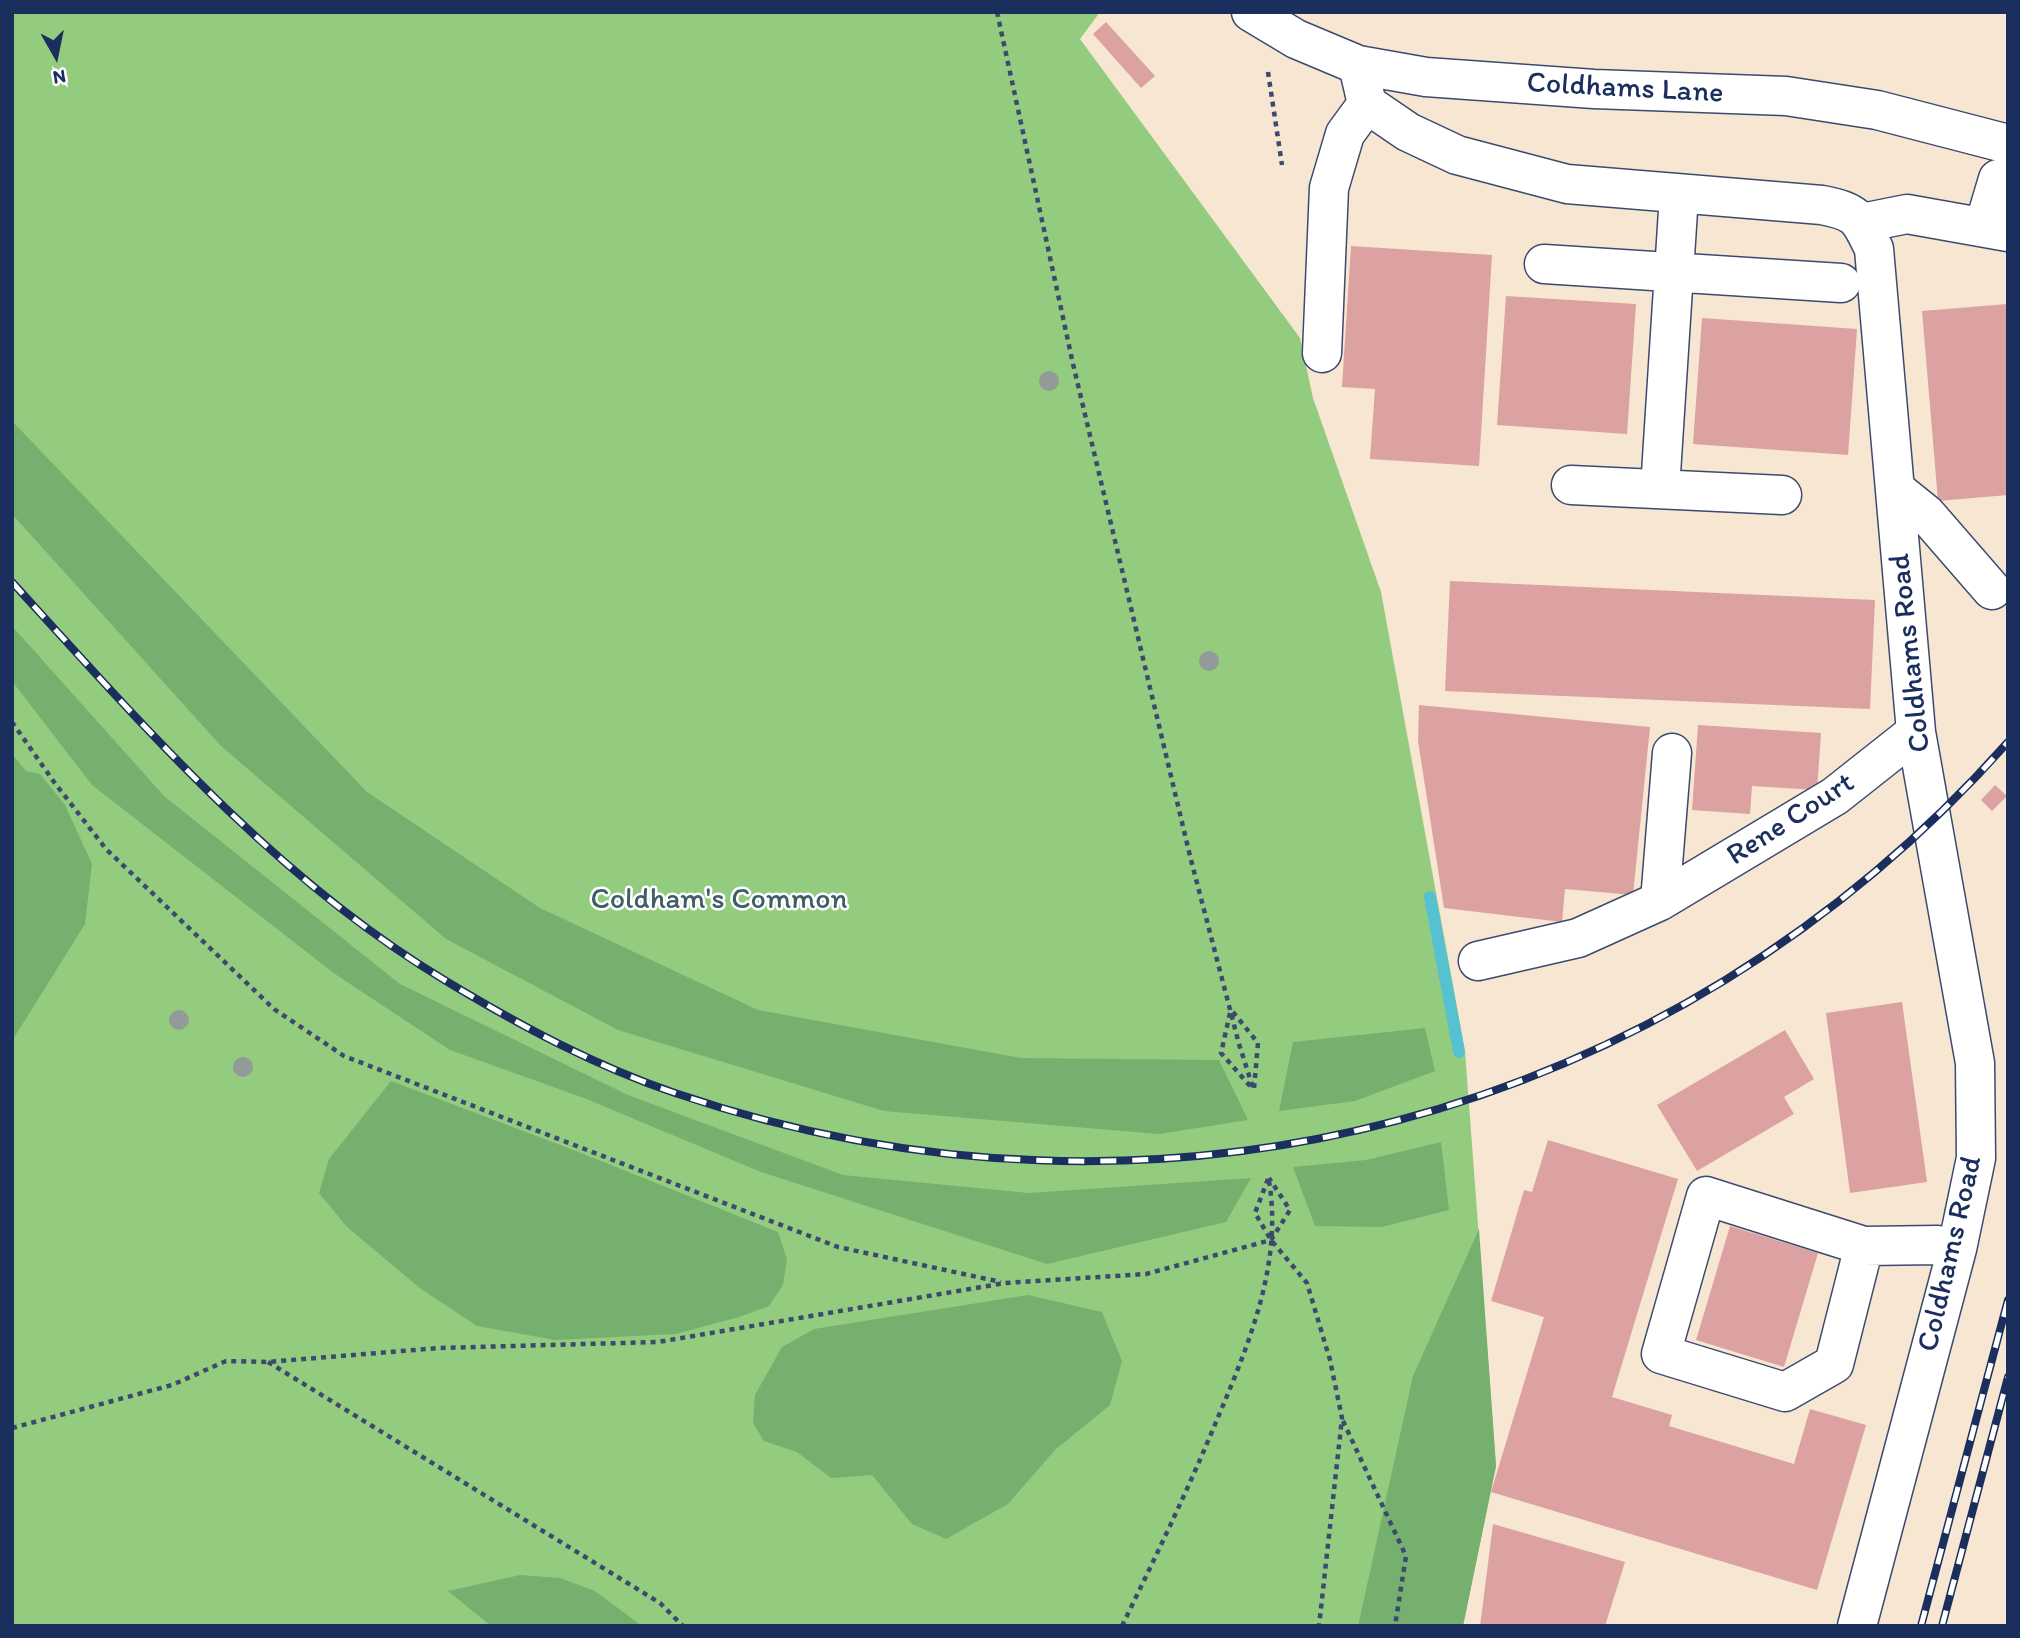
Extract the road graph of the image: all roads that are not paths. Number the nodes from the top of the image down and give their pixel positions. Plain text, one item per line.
1 (1251, 12) edge
2 (1358, 65) junction
3 (1367, 104) junction
4 (2003, 161) edge
5 (1679, 195) junction
6 (1862, 223) junction
7 (1996, 229) edge
8 (1544, 264) dead end
9 (1675, 272) junction
10 (1841, 283) dead end
11 (1322, 353) dead end
12 (1571, 485) dead end
13 (1660, 489) junction
14 (1895, 489) junction
15 (1782, 495) dead end
16 (1992, 590) dead end
17 (1916, 732) junction
18 (1672, 753) dead end
19 (1660, 901) junction
20 (1478, 961) dead end
21 (1864, 1246) junction
22 (1957, 1249) junction
23 (1857, 1626) edge

1 - 2 street, Coldhams Lane
2 - 3 street
2 - 4 street, Coldhams Lane
3 - 5 street
3 - 11 street
4 - 7 street
5 - 6 street
5 - 9 street
6 - 7 street
6 - 14 street, Coldhams Road
8 - 9 street
9 - 10 street
9 - 13 street
12 - 13 street
13 - 15 street
14 - 16 street
14 - 17 street, Coldhams Road
17 - 19 street, Rene Court
17 - 22 street, Coldhams Road
18 - 19 street
19 - 20 street, Rene Court
21 - 21 street
21 - 22 street
22 - 23 street, Coldhams Road

